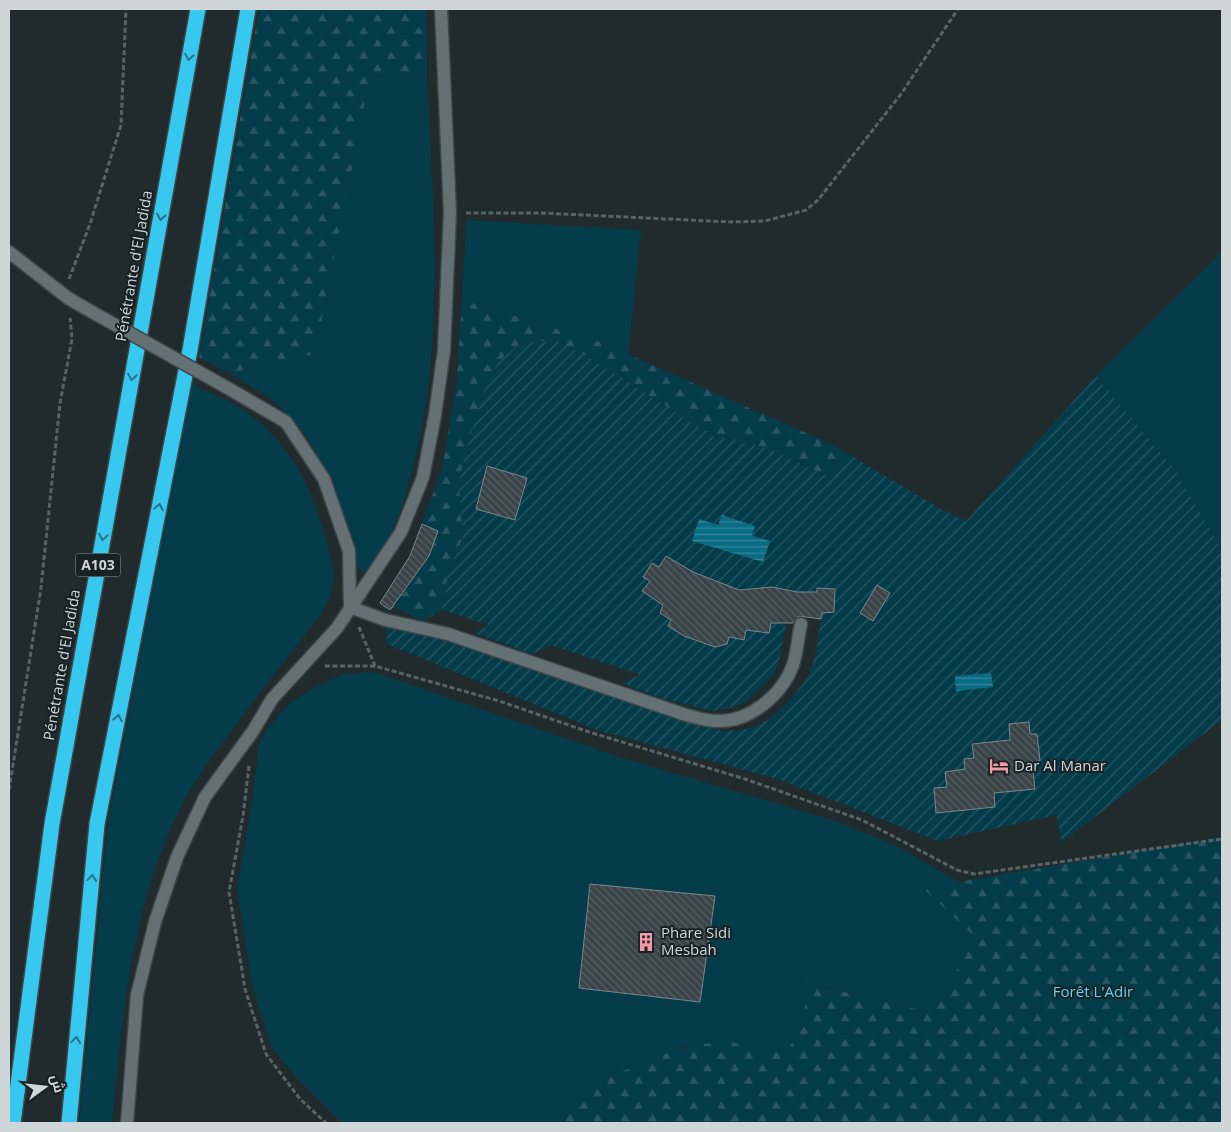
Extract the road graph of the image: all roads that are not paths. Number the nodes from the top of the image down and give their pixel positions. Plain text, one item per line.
1 (198, 9) edge
2 (248, 9) edge
3 (441, 9) edge
4 (9, 252) edge
5 (350, 607) junction
6 (801, 624) dead end
7 (13, 1123) edge
8 (69, 1123) edge
9 (127, 1123) edge

1 -> 7 highway, Pénétrante d'El Jadida / A103
8 -> 2 highway
3 - 5 street
4 - 5 street, bridge
5 - 6 street
5 - 9 street

